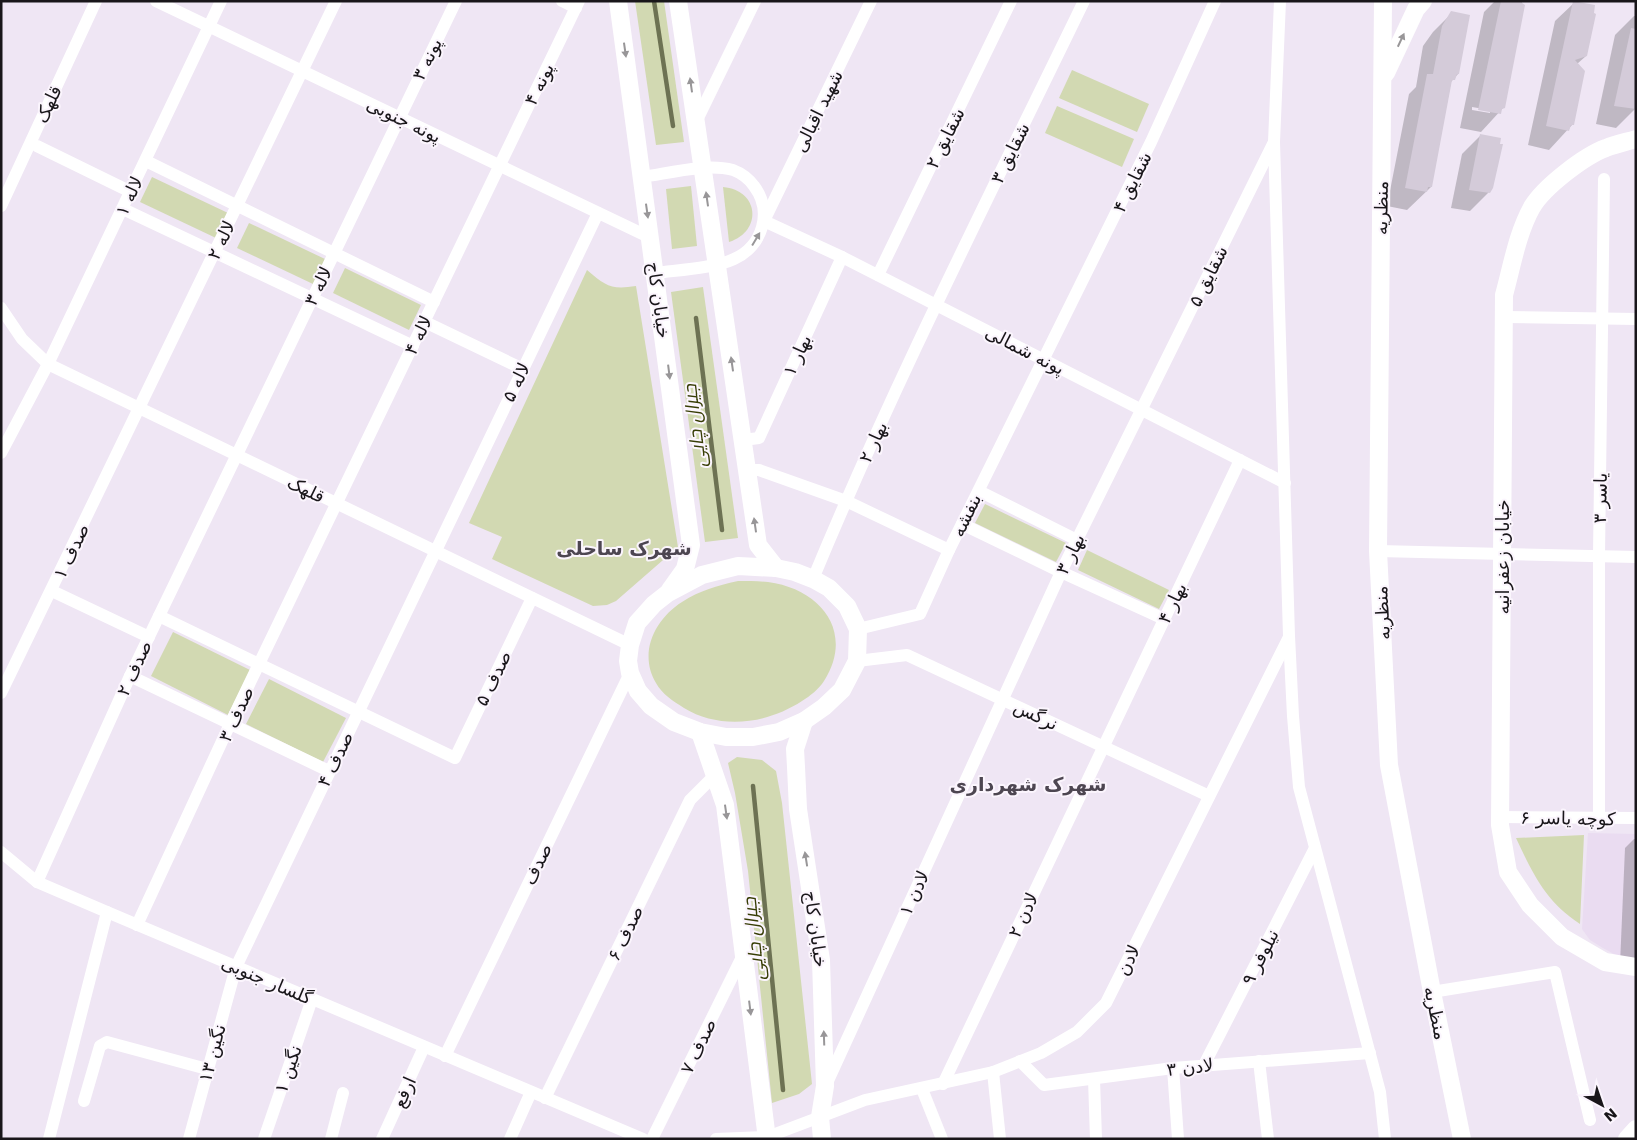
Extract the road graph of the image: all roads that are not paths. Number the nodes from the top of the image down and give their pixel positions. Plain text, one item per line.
1 (96, 1) edge
2 (156, 1) edge
3 (221, 1) edge
4 (336, 1) edge
5 (456, 1) edge
6 (562, 1) edge
7 (618, 1) edge
8 (678, 1) edge
9 (755, 1) edge
10 (872, 1) edge
11 (1011, 1) edge
12 (1084, 1) edge
13 (1215, 1) edge
14 (1280, 1) edge
15 (1383, 1) edge
16 (1423, 1) edge
17 (577, 5) edge
18 (209, 27) junction
19 (302, 71) junction
20 (1383, 80) junction
21 (399, 118) junction
22 (696, 122) junction
23 (1636, 139) edge
24 (1274, 142) junction
25 (37, 146) dead end
26 (146, 161) junction
27 (500, 166) junction
28 (703, 168) junction
29 (642, 177) junction
30 (1604, 179) dead end
31 (131, 192) junction
32 (1, 206) edge
33 (237, 207) junction
34 (123, 209) junction
35 (598, 213) junction
36 (764, 221) junction
37 (651, 238) junction
38 (215, 252) junction
39 (334, 254) junction
40 (842, 257) junction
41 (717, 264) junction
42 (656, 273) junction
43 (878, 275) junction
44 (312, 298) junction
45 (434, 302) junction
46 (936, 305) junction
47 (1, 308) edge
48 (1504, 317) junction
49 (1602, 319) junction
50 (1636, 319) edge
51 (425, 322) junction
52 (412, 346) junction
53 (1044, 360) junction
54 (48, 364) junction
55 (523, 369) junction
56 (140, 408) junction
57 (1142, 410) junction
58 (743, 440) junction
59 (1, 454) edge
60 (237, 455) junction
61 (1240, 460) junction
62 (747, 470) junction
63 (1284, 483) junction
64 (978, 491) junction
65 (846, 501) junction
66 (337, 504) junction
67 (962, 524) junction
68 (1077, 540) junction
69 (949, 550) junction
70 (435, 551) junction
71 (1378, 551) junction
72 (1502, 553) junction
73 (1599, 555) junction
74 (1636, 557) edge
75 (776, 568) junction
76 (1061, 572) junction
77 (813, 579) junction
78 (52, 591) junction
79 (668, 592) junction
80 (532, 598) junction
81 (159, 616) junction
82 (1164, 619) junction
83 (858, 629) junction
84 (1289, 636) junction
85 (148, 638) junction
86 (630, 646) junction
87 (857, 661) junction
88 (259, 664) junction
89 (630, 673) junction
90 (130, 676) junction
91 (1, 693) edge
92 (1003, 700) junction
93 (358, 711) junction
94 (804, 721) junction
95 (230, 724) junction
96 (700, 732) junction
97 (1103, 746) junction
98 (329, 771) junction
99 (715, 775) junction
100 (1209, 796) junction
101 (1500, 817) junction
102 (1599, 818) junction
103 (1636, 818) edge
104 (1315, 848) junction
105 (1, 852) edge
106 (37, 882) junction
107 (107, 912) junction
108 (137, 925) junction
109 (744, 953) junction
110 (236, 967) junction
111 (1636, 967) edge
112 (1432, 992) junction
113 (312, 999) junction
114 (424, 1047) junction
115 (1370, 1053) junction
116 (445, 1056) junction
117 (1020, 1061) junction
118 (1259, 1061) junction
119 (1204, 1065) junction
120 (1173, 1068) junction
121 (208, 1069) junction
122 (993, 1072) junction
123 (1094, 1078) junction
124 (943, 1084) junction
125 (825, 1086) junction
126 (922, 1089) junction
127 (531, 1092) junction
128 (343, 1093) dead end
129 (545, 1098) junction
130 (84, 1101) dead end
131 (820, 1118) junction
132 (1590, 1120) dead end
133 (1636, 1130) edge
134 (628, 1136) edge
135 (383, 1138) edge
136 (767, 1138) edge
137 (49, 1139) edge
138 (189, 1139) edge
139 (264, 1139) edge
140 (331, 1139) edge
141 (510, 1139) edge
142 (643, 1139) edge
143 (652, 1139) edge
144 (716, 1139) edge
145 (822, 1139) edge
146 (942, 1139) edge
147 (1000, 1139) edge
148 (1096, 1139) edge
149 (1178, 1139) edge
150 (1268, 1139) edge
151 (1385, 1139) edge
152 (1462, 1139) edge
153 (1627, 1139) edge

1 - 32 street, قلهک
2 - 18 street, پونه جنوبی
3 - 18 street, لاله ۱
4 - 19 street, لاله ۲
5 - 21 street, پونه ۳
6 - 17 street
7 -> 29 main road, خیابان کاج
22 -> 8 main road
9 - 22 street
10 - 36 street, شهید اقبالی
11 - 43 street, شقایق ۲
12 - 46 street, شقایق ۳
13 - 53 street, شقایق ۴
14 - 24 street
15 - 20 main road, منظریه
20 -> 16 main road, منظریه
17 - 27 street, پونه ۴
18 - 19 street, پونه جنوبی
18 - 26 street, لاله ۱
19 - 21 street, پونه جنوبی
19 - 33 street, لاله ۲
20 - 71 main road, منظریه
21 - 27 street, پونه جنوبی
21 - 39 street, لاله ۳
22 - 28 main road
23 - 48 main road, خیابان زعفرانیه
24 - 57 street, شقایق ۵
24 - 63 street
25 - 31 street
26 - 31 street, لاله ۱
26 - 33 street
27 - 35 street, پونه جنوبی
27 - 45 street, لاله ۴
28 - 29 street
28 - 36 street
41 -> 28 main road
29 -> 37 main road, خیابان کاج
30 - 49 street, یاسر ۳
31 - 34 street, لاله ۱
33 - 38 street, لاله ۲
33 - 39 street
34 - 38 street
34 - 54 street, لاله ۱
35 - 37 street, پونه جنوبی
35 - 55 street, لاله ۵
36 - 40 street, پونه شمالی
41 -> 36 street, شهید اقبالی
37 - 42 main road, خیابان کاج
38 - 44 street
38 - 56 street, لاله ۲
39 - 44 street, لاله ۳
39 - 45 street
40 - 43 street, پونه شمالی
40 - 58 street, بهار ۱
41 - 42 street, شهید اقبالی
58 -> 41 main road
42 -> 79 main road, خیابان کاج
43 - 46 street, پونه شمالی
44 - 52 street
44 - 60 street, لاله ۳
45 - 51 street, لاله ۴
46 - 53 street, پونه شمالی
46 - 65 street, بهار ۲
47 - 54 street, قلهک
48 - 49 street
48 - 72 main road, خیابان زعفرانیه
49 - 50 street
49 - 73 street, یاسر ۳
51 - 52 street, لاله ۴
51 - 55 street
52 - 66 street, لاله ۴
53 - 57 street, پونه شمالی
53 - 64 street, بنفشه
54 - 56 street, قلهک
54 - 59 street, لاله ۱
55 - 70 street, لاله ۵
56 - 60 street, قلهک
56 - 78 street, صدف ۱
57 - 61 street, پونه شمالی
57 - 68 street, بهار ۳
58 - 62 main road
60 - 66 street, قلهک
60 - 81 street, صدف ۲
61 - 63 street, پونه شمالی
61 - 82 street, بهار ۴
62 - 65 street
75 -> 62 main road
63 - 84 street
64 - 67 street, بنفشه
64 - 68 street
65 - 69 street
65 - 77 street, بهار ۲
66 - 70 street, قلهک
66 - 88 street, صدف ۳
67 - 69 street, بنفشه
67 - 76 street
68 - 76 street, بهار ۳
69 - 83 street, بنفشه
70 - 80 street, قلهک
70 - 93 street, صدف ۴
71 - 72 street
71 - 112 main road, منظریه
72 - 73 street
72 - 101 main road, خیابان زعفرانیه
73 - 74 street
73 - 102 street, یاسر ۳
75 - 77 main road
75 - 79 main road
76 - 82 street
76 - 92 street, بهار ۳
77 - 83 main road
78 - 85 street
78 - 91 street, صدف ۱
79 - 86 main road
80 - 86 street, قلهک
80 - 93 street, صدف ۵
81 - 85 street, صدف ۲
81 - 88 street
82 - 97 street, بهار ۴
83 - 87 main road
84 - 100 street, لادن
84 - 104 street
85 - 90 street, صدف ۲
86 - 89 main road
87 - 92 street, نرگس
87 - 94 main road
88 - 93 street
88 - 95 street, صدف ۳
89 - 96 main road
89 - 116 street, صدف
90 - 95 street
90 - 106 street, صدف ۲
92 - 97 street, نرگس
92 - 125 street, لادن ۱
93 - 98 street, صدف ۴
94 - 96 main road
125 -> 94 main road, خیابان کاج
95 - 98 street
95 - 108 street, صدف ۳
96 - 99 main road
97 - 100 street, نرگس
97 - 124 street, لادن ۲
98 - 110 street, صدف ۴
99 -> 109 main road
99 - 129 street, صدف ۶
100 - 117 street, لادن
101 - 102 street, کوچه یاسر ۶
101 - 111 main road, خیابان زعفرانیه
102 - 103 street, کوچه یاسر ۶
104 - 115 street
104 - 119 street, نیلوفر ۹
105 - 106 street, گلسار جنوبی
106 - 107 street, گلسار جنوبی
107 - 108 street, گلسار جنوبی
107 - 137 street
108 - 110 street, گلسار جنوبی
109 -> 136 main road
109 - 143 street, صدف ۷
110 - 113 street, گلسار جنوبی
110 - 121 street, نگین ۱۳
112 - 132 street
112 - 152 main road, منظریه
113 - 114 street, گلسار جنوبی
113 - 139 street, نگین ۱
114 - 116 street, گلسار جنوبی
114 - 135 street, ارفع
115 - 118 street, لادن ۳
115 - 151 street
116 - 127 street, گلسار جنوبی
117 - 122 street, لادن
117 - 123 street, لادن ۳
118 - 119 street, لادن ۳
118 - 150 street
119 - 120 street, لادن ۳
120 - 123 street, لادن ۳
120 - 149 street
121 - 130 street
121 - 138 street, نگین ۱۳
122 - 124 street, لادن
122 - 147 street
123 - 148 street
124 - 126 street, لادن
125 - 131 main road, خیابان کاج
126 - 131 street, لادن
126 - 146 street
127 - 129 street, گلسار جنوبی
127 - 141 street
128 - 140 street
129 - 134 street, گلسار جنوبی
131 - 136 street
131 - 145 main road, خیابان کاج
133 - 153 main road
134 - 142 street, گلسار جنوبی
136 - 144 street

